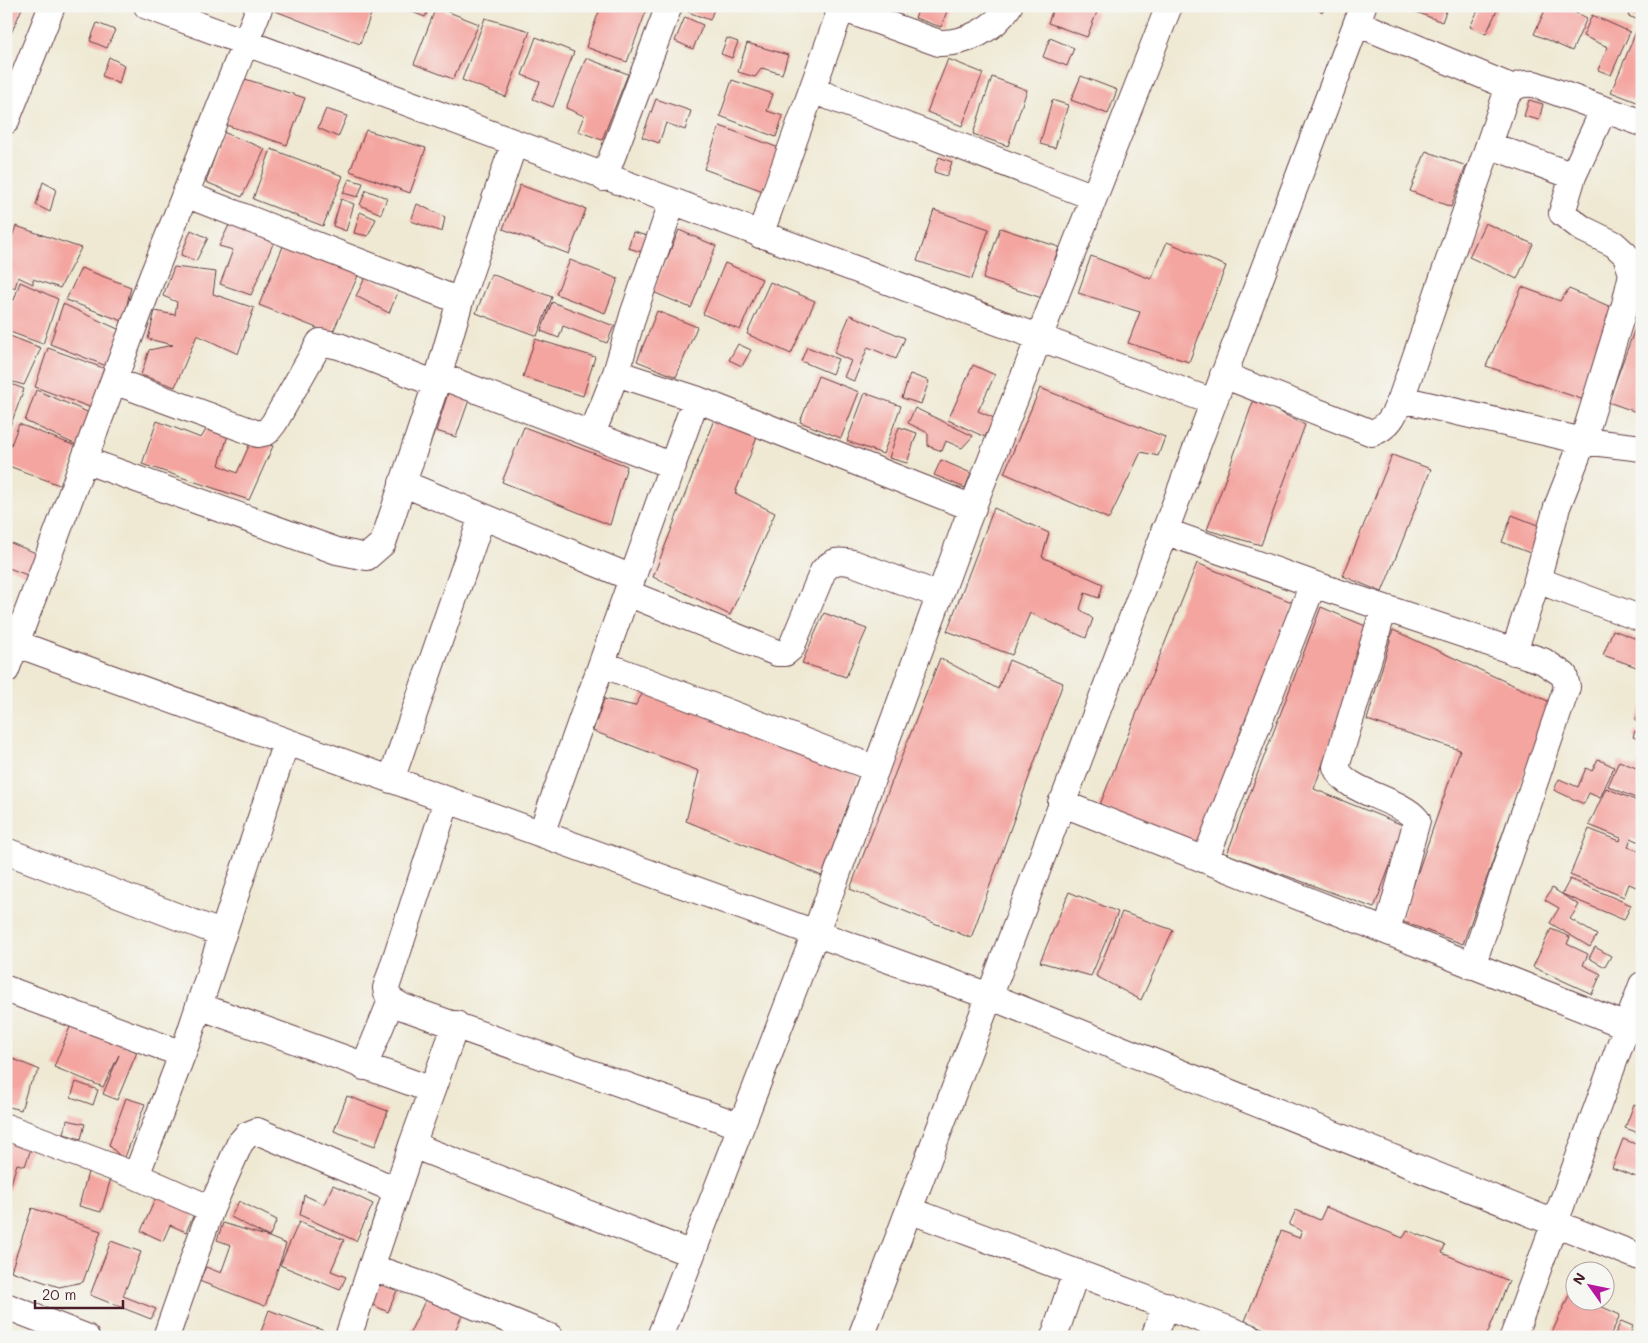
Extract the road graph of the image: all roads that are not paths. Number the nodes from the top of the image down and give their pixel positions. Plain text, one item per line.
1 (52, 6) edge
2 (147, 6) edge
3 (260, 6) edge
4 (669, 6) edge
5 (1009, 6) edge
6 (840, 7) edge
7 (1160, 9) edge
8 (1360, 15) edge
9 (244, 44) junction
10 (1512, 88) junction
11 (812, 90) junction
12 (11, 94) edge
13 (1604, 109) junction
14 (6, 122) edge
15 (1642, 123) edge
16 (514, 144) junction
17 (1489, 145) junction
18 (1573, 176) junction
19 (604, 178) junction
20 (185, 194) junction
21 (1094, 197) junction
22 (672, 203) junction
23 (760, 235) junction
24 (460, 301) junction
25 (1040, 340) junction
26 (616, 373) junction
27 (1223, 375) junction
28 (437, 380) junction
29 (114, 381) junction
30 (696, 399) junction
31 (1401, 399) junction
32 (1213, 402) junction
33 (592, 434) junction
34 (1583, 441) junction
35 (1642, 448) edge
36 (84, 460) junction
37 (673, 466) junction
38 (402, 484) junction
39 (973, 508) junction
40 (482, 516) junction
41 (1164, 531) junction
42 (1537, 580) junction
43 (1313, 584) junction
44 (630, 585) junction
45 (939, 596) junction
46 (1384, 608) junction
47 (1642, 619) edge
48 (11, 642) edge
49 (1514, 652) junction
50 (602, 664) junction
51 (6, 670) edge
52 (286, 742) junction
53 (876, 769) junction
54 (391, 780) junction
55 (447, 800) junction
56 (1061, 803) junction
57 (541, 834) junction
58 (6, 851) edge
59 (1205, 860) junction
60 (1386, 931) junction
61 (223, 934) junction
62 (815, 934) junction
63 (1472, 966) junction
64 (1642, 986) edge
65 (6, 989) edge
66 (989, 996) junction
67 (391, 1001) junction
68 (199, 1006) junction
69 (456, 1024) junction
70 (1634, 1029) edge
71 (182, 1054) junction
72 (364, 1067) junction
73 (432, 1090) junction
74 (741, 1126) junction
75 (6, 1127) edge
76 (412, 1145) junction
77 (136, 1176) junction
78 (396, 1190) junction
79 (211, 1209) junction
80 (909, 1210) junction
81 (1556, 1224) junction
82 (692, 1254) junction
83 (1642, 1258) edge
84 (371, 1266) junction
85 (1076, 1272) junction
86 (6, 1306) edge
87 (1166, 1306) junction
88 (86, 1337) edge
89 (166, 1337) edge
90 (348, 1337) edge
91 (550, 1337) edge
92 (660, 1337) edge
93 (861, 1337) edge
94 (1054, 1337) edge
95 (1154, 1337) edge
96 (1249, 1337) edge
97 (1513, 1337) edge

1 - 12 street
2 - 9 street
3 - 9 street
4 - 19 street
5 - 6 street
6 - 11 street
7 - 21 street
8 - 10 street
8 - 27 street
9 - 16 street
9 - 20 street
10 - 13 street
10 - 17 street
11 - 21 street
11 - 23 street
12 - 14 street
13 - 15 street
13 - 18 street
16 - 19 street
16 - 24 street
17 - 18 street
17 - 31 street
18 - 34 street
19 - 22 street
20 - 24 street
20 - 29 street
21 - 25 street
22 - 23 street
22 - 26 street
23 - 25 street
24 - 28 street
25 - 32 street
25 - 39 street
26 - 30 street
26 - 33 street
27 - 31 street
27 - 32 street
28 - 29 street
28 - 33 street
28 - 38 street
29 - 36 street
30 - 37 street
30 - 39 street
31 - 34 street
32 - 41 street
33 - 37 street
34 - 35 street
34 - 42 street
36 - 38 street
36 - 48 street
37 - 44 street
38 - 40 street
39 - 45 street
40 - 44 street
40 - 54 street
41 - 43 street
41 - 56 street
42 - 47 street
42 - 49 street
43 - 46 street
43 - 59 street
44 - 45 street
44 - 50 street
45 - 53 street
46 - 49 street
46 - 60 street
48 - 51 street
48 - 52 street
49 - 63 street
50 - 53 street
50 - 57 street
52 - 54 street
52 - 61 street
53 - 62 street
54 - 55 street
55 - 57 street
55 - 67 street
56 - 59 street
56 - 66 street
57 - 62 street
58 - 61 street
59 - 60 street
60 - 63 street
61 - 68 street
62 - 66 street
62 - 74 street
63 - 70 street
64 - 70 street
65 - 71 street
66 - 80 street
66 - 81 street
67 - 69 street
67 - 72 street
68 - 71 street
68 - 72 street
69 - 73 street
69 - 74 street
70 - 81 street
71 - 77 street
72 - 73 street
73 - 76 street
74 - 82 street
75 - 77 street
76 - 78 street
76 - 82 street
77 - 79 street
78 - 79 street
78 - 84 street
79 - 89 street
80 - 85 street
80 - 93 street
81 - 83 street
81 - 97 street
82 - 92 street
84 - 90 street
84 - 91 street
85 - 87 street
85 - 94 street
86 - 88 street
87 - 95 street
87 - 96 street

